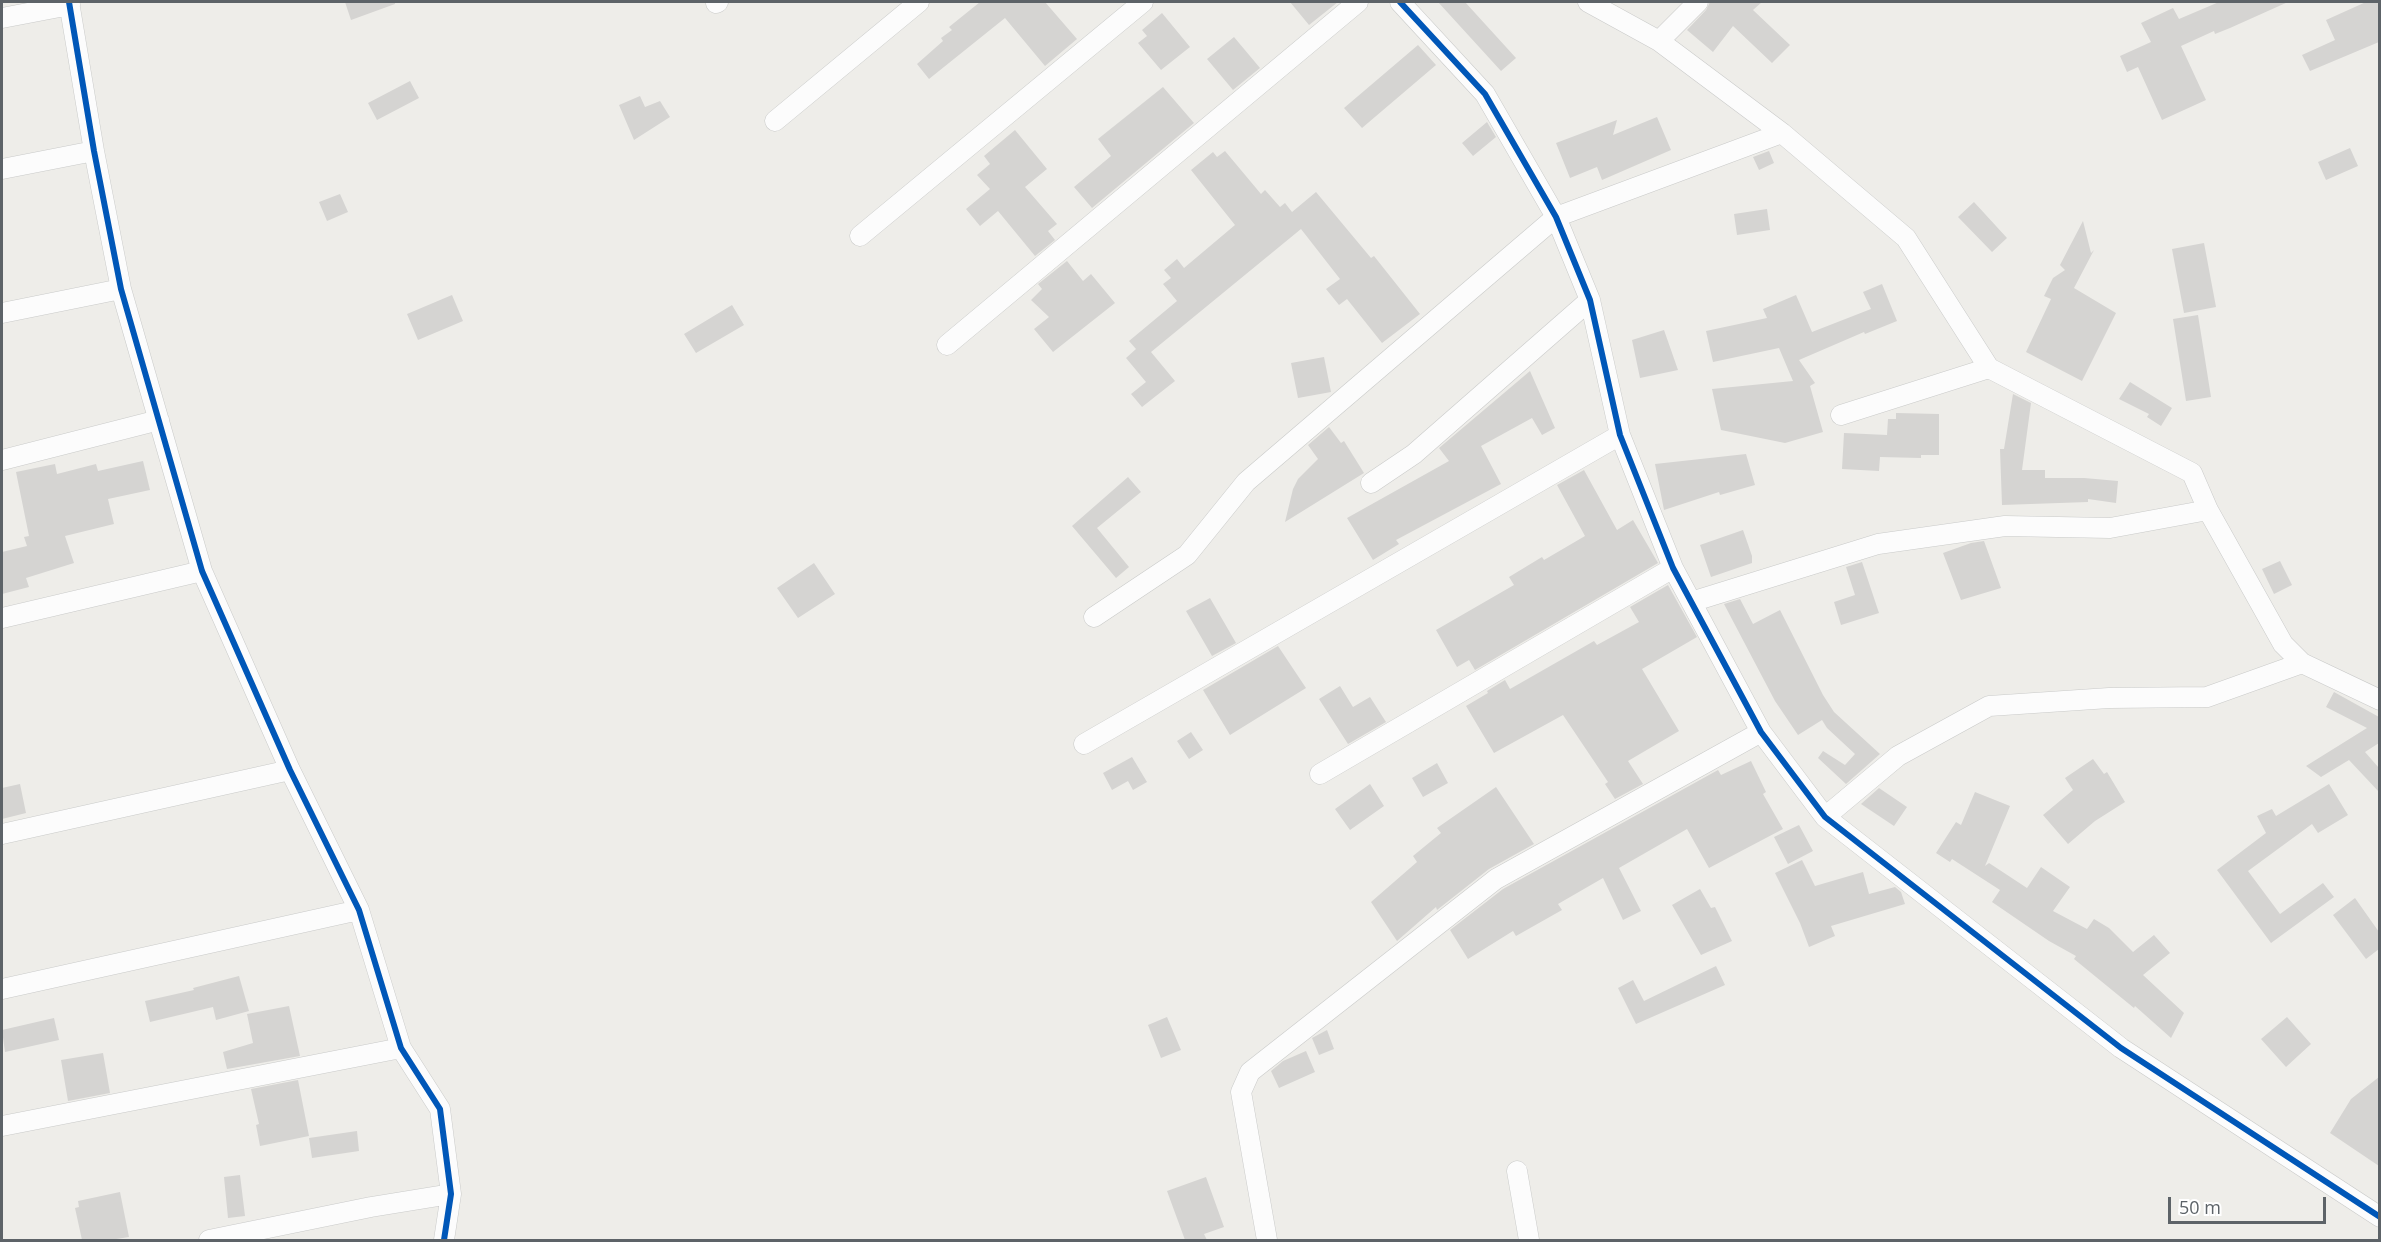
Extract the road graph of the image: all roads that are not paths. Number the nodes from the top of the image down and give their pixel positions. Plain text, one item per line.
1 (919, 2) edge
2 (1143, 2) edge
3 (1358, 2) edge
4 (1400, 2) edge
5 (1588, 2) edge
6 (1698, 2) edge
7 (69, 3) edge
8 (2, 18) edge
9 (1659, 41) junction
10 (775, 121) dead end
11 (1782, 133) junction
12 (94, 151) junction
13 (2, 169) edge
14 (1556, 217) junction
15 (860, 236) dead end
16 (122, 289) junction
17 (1590, 300) junction
18 (2, 313) edge
19 (947, 345) dead end
20 (1989, 368) junction
21 (1841, 415) dead end
22 (159, 420) junction
23 (1620, 435) junction
24 (2, 460) edge
25 (1371, 483) dead end
26 (2208, 510) junction
27 (1673, 568) junction
28 (202, 571) junction
29 (1691, 602) junction
30 (1095, 617) dead end
31 (2, 618) edge
32 (2302, 663) junction
33 (2379, 700) edge
34 (1761, 732) junction
35 (1084, 744) dead end
36 (290, 770) junction
37 (1320, 774) dead end
38 (1825, 817) junction
39 (2, 834) edge
40 (359, 910) junction
41 (2, 989) edge
42 (401, 1048) junction
43 (2, 1126) edge
44 (1517, 1171) dead end
45 (451, 1194) junction
46 (2379, 1217) edge
47 (208, 1240) edge
48 (444, 1240) edge
49 (1267, 1240) edge
50 (1529, 1240) edge

1 - 10 street
2 - 15 street
3 - 19 street
4 - 14 street
5 - 9 street
6 - 9 street
7 - 8 street
7 - 12 street
9 - 11 street
11 - 14 street
11 - 20 street
12 - 13 street
12 - 16 street
14 - 17 street
14 - 30 street
16 - 18 street
16 - 22 street
17 - 23 street
17 - 25 street
20 - 21 street
20 - 26 street
22 - 24 street
22 - 28 street
23 - 27 street
23 - 35 street
26 - 29 street
26 - 32 street
27 - 29 street
27 - 37 street
28 - 31 street
28 - 36 street
29 - 34 street
32 - 33 street
32 - 38 street
34 - 38 street
34 - 49 street
36 - 39 street
36 - 40 street
38 - 46 street
40 - 41 street
40 - 42 street
42 - 43 street
42 - 45 street
44 - 50 street
45 - 47 street
45 - 48 street

